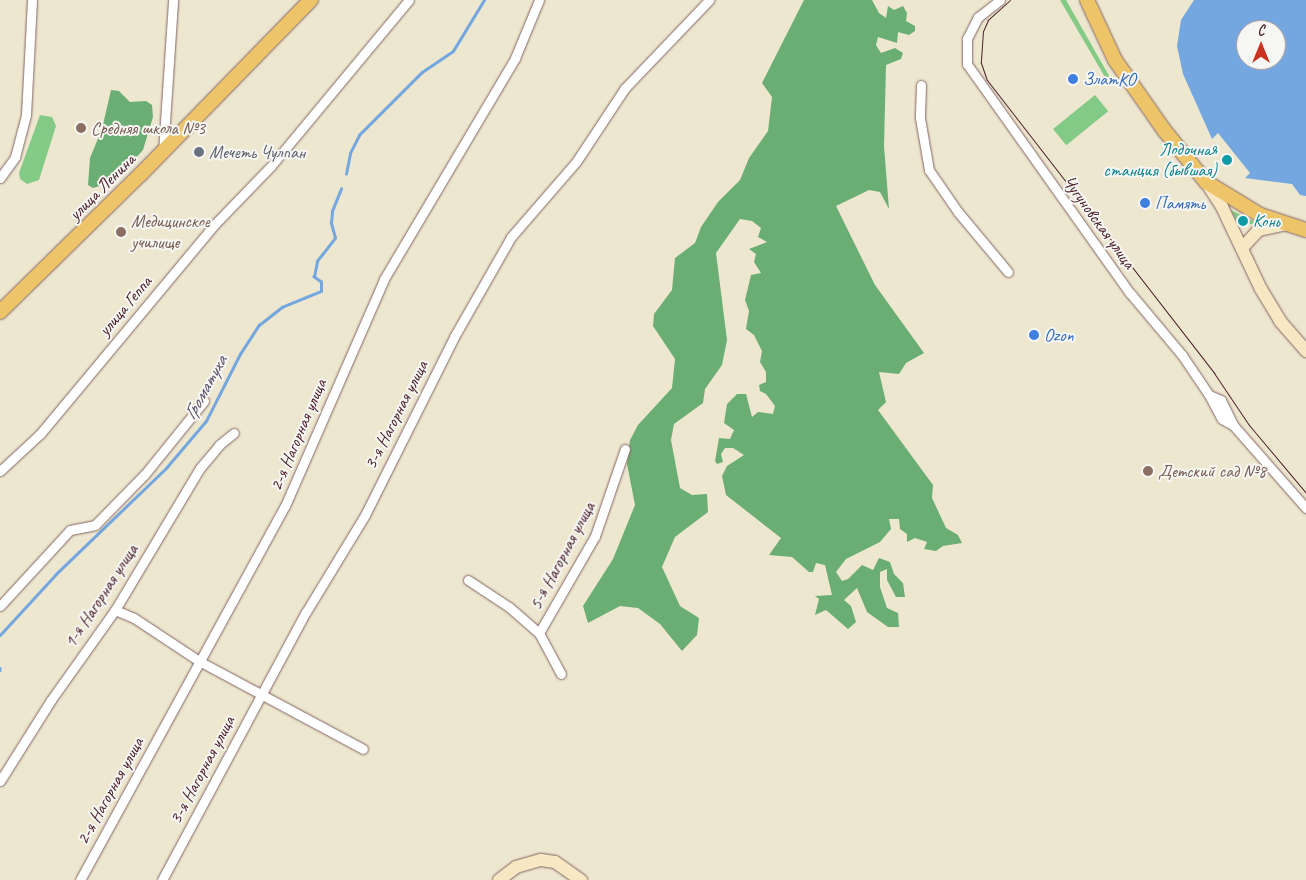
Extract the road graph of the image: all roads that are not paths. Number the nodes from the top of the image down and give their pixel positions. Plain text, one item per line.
1 (32, 0) edge
2 (173, 0) edge
3 (311, 0) edge
4 (410, 0) edge
5 (539, 0) edge
6 (709, 0) edge
7 (1000, 0) edge
8 (1088, 0) edge
9 (921, 85) dead end
10 (163, 152) junction
11 (2, 176) edge
12 (1206, 182) junction
13 (1288, 224) junction
14 (1306, 230) edge
15 (1242, 248) junction
16 (1008, 272) dead end
17 (0, 312) edge
18 (1306, 351) edge
19 (204, 401) dead end
20 (234, 433) dead end
21 (625, 449) dead end
22 (0, 471) edge
23 (1306, 508) edge
24 (468, 580) dead end
25 (0, 606) edge
26 (115, 610) junction
27 (539, 633) junction
28 (199, 661) junction
29 (561, 674) dead end
30 (262, 693) junction
31 (363, 749) dead end
32 (0, 781) edge
33 (80, 880) edge
34 (162, 880) edge
35 (499, 880) edge
36 (581, 880) edge

1 - 11 street
2 - 10 street
3 - 10 main road, улица Ленина
4 - 22 street, улица Геппа
5 - 28 street, 2-я Нагорная улица
6 - 30 street, 3-я Нагорная улица
7 - 23 street, Чугуновская улица
8 - 12 main road
9 - 16 street
10 - 17 main road, улица Ленина
12 - 13 main road
12 - 15 main road
13 - 14 main road
13 - 15 main road
15 - 18 main road
19 - 25 street
20 - 26 street, 1-я Нагорная улица
21 - 27 street, 5-я Нагорная улица
24 - 27 street
26 - 28 street
26 - 32 street, 1-я Нагорная улица
27 - 29 street, 5-я Нагорная улица
28 - 30 street
28 - 33 street, 2-я Нагорная улица
30 - 31 street
30 - 34 street, 3-я Нагорная улица
35 - 36 main road

